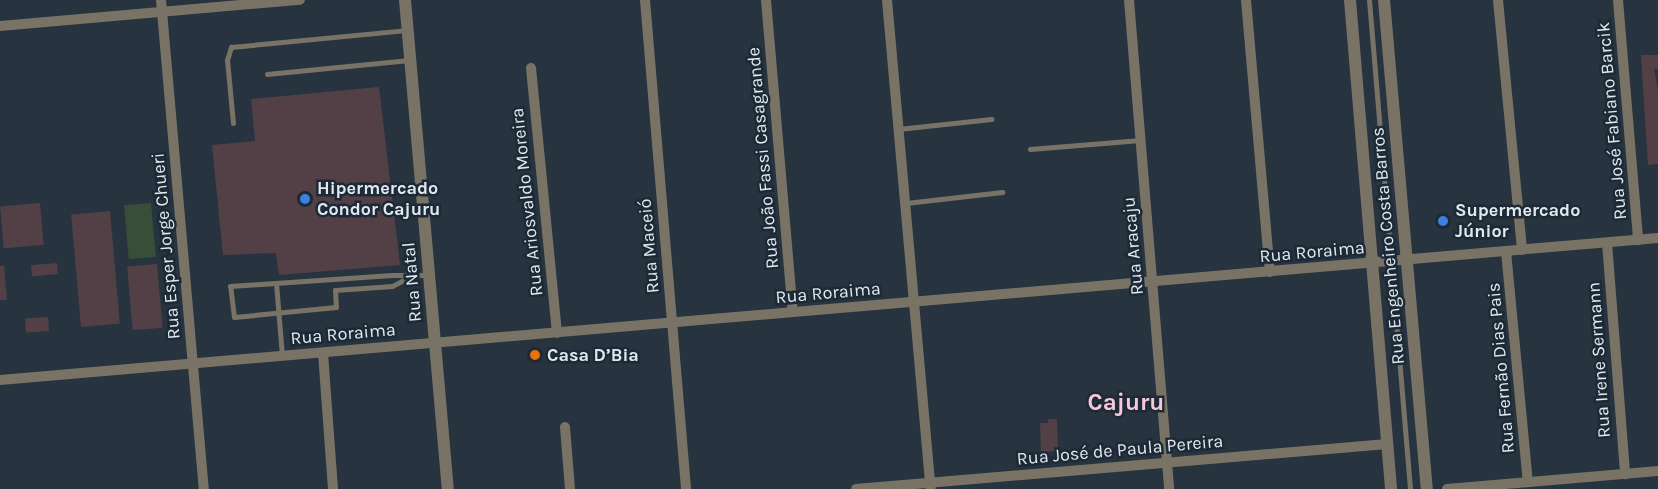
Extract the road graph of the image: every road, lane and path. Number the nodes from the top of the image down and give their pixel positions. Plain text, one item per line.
1 (161, 0) edge
2 (300, 0) edge
3 (405, 0) edge
4 (645, 0) edge
5 (766, 0) edge
6 (887, 0) edge
7 (1129, 0) edge
8 (1246, 0) edge
9 (1350, 0) edge
10 (1369, 0) edge
11 (1384, 0) edge
12 (1498, 0) edge
13 (1618, 0) edge
14 (162, 12) junction
15 (0, 26) edge
16 (408, 30) junction
17 (411, 60) junction
18 (531, 68) dead end
19 (267, 74) dead end
20 (991, 119) dead end
21 (233, 123) dead end
22 (896, 129) junction
23 (1141, 140) junction
24 (1030, 149) dead end
25 (1002, 192) dead end
26 (904, 203) junction
27 (1658, 238) edge
28 (1638, 240) junction
29 (1607, 243) junction
30 (1522, 250) junction
31 (1506, 251) junction
32 (1407, 260) junction
33 (1391, 261) junction
34 (1372, 263) junction
35 (1270, 272) junction
36 (430, 275) junction
37 (411, 276) junction
38 (1153, 282) junction
39 (276, 283) junction
40 (914, 302) junction
41 (279, 312) junction
42 (793, 312) junction
43 (672, 323) junction
44 (557, 333) junction
45 (436, 343) junction
46 (322, 353) junction
47 (282, 356) junction
48 (193, 364) junction
49 (0, 380) edge
50 (565, 427) dead end
51 (1387, 444) junction
52 (1167, 463) junction
53 (1658, 471) edge
54 (1625, 474) junction
55 (1528, 482) junction
56 (931, 486) edge
57 (204, 489) edge
58 (333, 489) edge
59 (448, 489) edge
60 (570, 489) edge
61 (686, 489) edge
62 (856, 489) edge
63 (1169, 489) edge
64 (1391, 489) edge
65 (1410, 489) edge
66 (1427, 489) edge
67 (1447, 489) edge

1 - 14 street, Rua Esper Jorge Chueri
2 - 14 street
3 - 16 street, Rua Natal
4 - 43 street, Rua Maceió
5 - 42 street, Rua João Fassi Casagrande
6 - 22 street
7 - 23 street, Rua Aracaju
8 - 35 street
9 - 34 street, Rua Engenheiro Costa Barros
10 - 33 lane
11 - 32 street, Rua Engenheiro Costa Barros
12 - 30 street
13 - 28 street, Rua José Fabiano Barcik
14 - 15 street
14 - 48 street, Rua Esper Jorge Chueri
16 - 17 street, Rua Natal
16 - 21 lane
17 - 19 lane
17 - 36 street, Rua Natal
18 - 44 street, Rua Ariosvaldo Moreira
20 - 22 lane
22 - 26 street
23 - 24 lane
23 - 38 street, Rua Aracaju
25 - 26 lane
26 - 40 street
27 - 28 street, Rua Roraima
28 - 29 street, Rua Roraima
29 - 30 street, Rua Roraima
29 - 54 street, Rua Irene Sermann
30 - 31 street, Rua Roraima
31 - 32 street, Rua Roraima
31 - 55 street, Rua Fernão Dias Pais
32 - 33 street, Rua Roraima
32 - 66 street, Rua Engenheiro Costa Barros
33 - 34 street, Rua Roraima
33 - 65 lane
34 - 35 street, Rua Roraima
34 - 51 street, Rua Engenheiro Costa Barros
35 - 38 street, Rua Roraima
36 - 37 lane
36 - 45 street, Rua Natal
37 - 39 lane
37 - 41 lane
38 - 40 street, Rua Roraima
38 - 52 street, Rua Aracaju
39 - 41 lane
39 - 41 lane
40 - 42 street, Rua Roraima
40 - 56 street
41 - 47 lane
42 - 43 street, Rua Roraima
43 - 44 street, Rua Roraima
43 - 61 street, Rua Maceió
44 - 45 street, Rua Roraima
45 - 46 street, Rua Roraima
45 - 59 street, Rua Natal
46 - 47 street, Rua Roraima
46 - 58 street
47 - 48 street, Rua Roraima
48 - 49 street, Rua Roraima
48 - 57 street, Rua Esper Jorge Chueri
50 - 60 street
51 - 52 street, Rua José de Paula Pereira
51 - 64 street, Rua Engenheiro Costa Barros
52 - 56 street, Rua José de Paula Pereira
52 - 63 street, Rua Aracaju
53 - 54 street
54 - 55 street
55 - 67 street
56 - 62 street, Rua José de Paula Pereira

